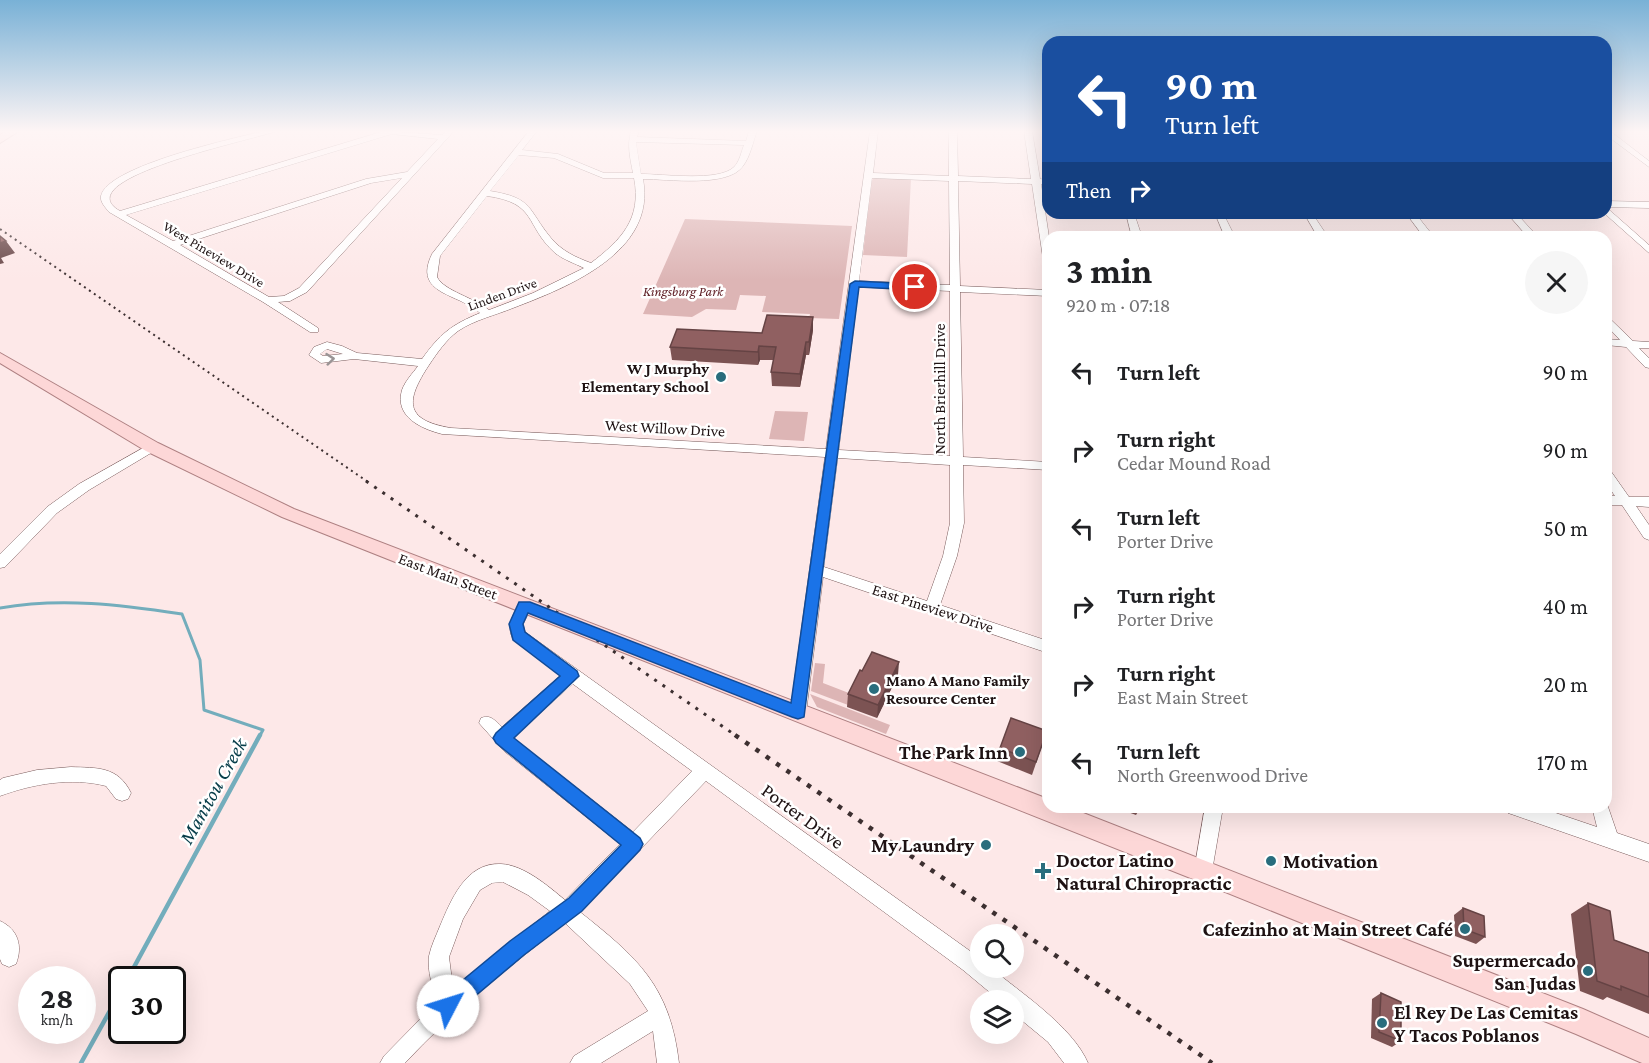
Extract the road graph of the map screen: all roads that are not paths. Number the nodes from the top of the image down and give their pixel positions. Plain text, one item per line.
1 (120, 181) edge
2 (228, 181) edge
3 (371, 181) edge
4 (404, 181) edge
5 (495, 181) edge
6 (638, 181) edge
7 (867, 181) edge
8 (954, 181) edge
9 (1025, 181) edge
10 (1036, 181) junction
11 (1042, 182) edge
12 (485, 193) junction
13 (1612, 204) edge
14 (1649, 205) edge
15 (119, 214) junction
16 (1612, 216) edge
17 (1415, 219) edge
18 (1516, 219) edge
19 (1044, 231) edge
20 (1424, 231) edge
21 (1528, 231) edge
22 (171, 245) junction
23 (1649, 250) edge
24 (591, 267) junction
25 (855, 284) junction
26 (955, 289) junction
27 (1042, 293) edge
28 (267, 300) junction
29 (487, 314) junction
30 (1612, 324) edge
31 (314, 330) dead end
32 (1612, 342) edge
33 (1631, 344) junction
34 (1649, 345) edge
35 (354, 356) dead end
36 (0, 357) edge
37 (425, 363) junction
38 (1649, 364) edge
39 (496, 435) joint
40 (152, 447) junction
41 (833, 455) junction
42 (956, 462) junction
43 (1042, 466) edge
44 (1612, 481) edge
45 (1612, 500) edge
46 (1627, 501) junction
47 (1649, 502) edge
48 (1649, 535) edge
49 (0, 562) edge
50 (817, 570) junction
51 (525, 606) junction
52 (932, 608) junction
53 (1042, 645) edge
54 (572, 676) junction
55 (798, 712) junction
56 (487, 723) dead end
57 (506, 742) junction
58 (704, 771) junction
59 (0, 788) edge
60 (122, 793) dead end
61 (1042, 808) edge
62 (1055, 813) edge
63 (1213, 813) edge
64 (1532, 813) edge
65 (1602, 813) edge
66 (1609, 839) junction
67 (634, 844) junction
68 (1649, 853) edge
69 (1203, 871) junction
70 (565, 912) junction
71 (0, 931) edge
72 (9, 957) dead end
73 (448, 1006) junction
74 (659, 1016) junction
75 (1649, 1052) edge
76 (391, 1063) edge
77 (581, 1063) edge
78 (668, 1063) edge
79 (1077, 1063) edge

1 - 15 street
2 - 15 street
3 - 22 street
4 - 28 street
5 - 12 street
6 - 24 street, Linden Drive
7 - 25 street
8 - 26 street, North Brierhill Drive
9 - 10 street
10 - 11 street
10 - 19 street
12 - 24 street
12 - 29 street
13 - 14 street
15 - 22 street, West Pineview Drive
16 - 23 street
17 - 20 street
18 - 21 street
22 - 28 street, West Pineview Drive
24 - 29 street, Linden Drive
25 - 26 street
25 - 41 street
26 - 27 street
26 - 42 street, North Brierhill Drive
28 - 31 street, West Pineview Drive
29 - 37 street, Linden Drive
30 - 33 street
32 - 33 street
33 - 34 street
33 - 38 street
35 - 37 street
36 - 40 main road, East Main Street
37 - 39 street, Linden Drive
39 - 41 street, West Willow Drive
40 - 49 street
40 - 51 main road, East Main Street
41 - 42 street, West Willow Drive
41 - 50 street
42 - 43 street, West Willow Drive
42 - 52 street, North Brierhill Drive
44 - 46 street
45 - 46 street
46 - 47 street
46 - 48 street
50 - 52 street, East Pineview Drive
50 - 55 street
51 - 54 street, Porter Drive
51 - 55 main road, East Main Street
52 - 53 street, East Pineview Drive
54 - 57 street
54 - 58 street, Porter Drive
55 - 61 main road, East Main Street
56 - 57 street
57 - 67 street
58 - 67 street
58 - 79 street, Porter Drive
59 - 60 street
62 - 69 main road, East Main Street
63 - 69 street
64 - 66 street
65 - 66 street
66 - 68 street
67 - 70 street
69 - 75 main road, East Main Street
70 - 73 street
70 - 73 street
70 - 74 street
71 - 72 street
73 - 76 street
74 - 77 street
74 - 78 street

